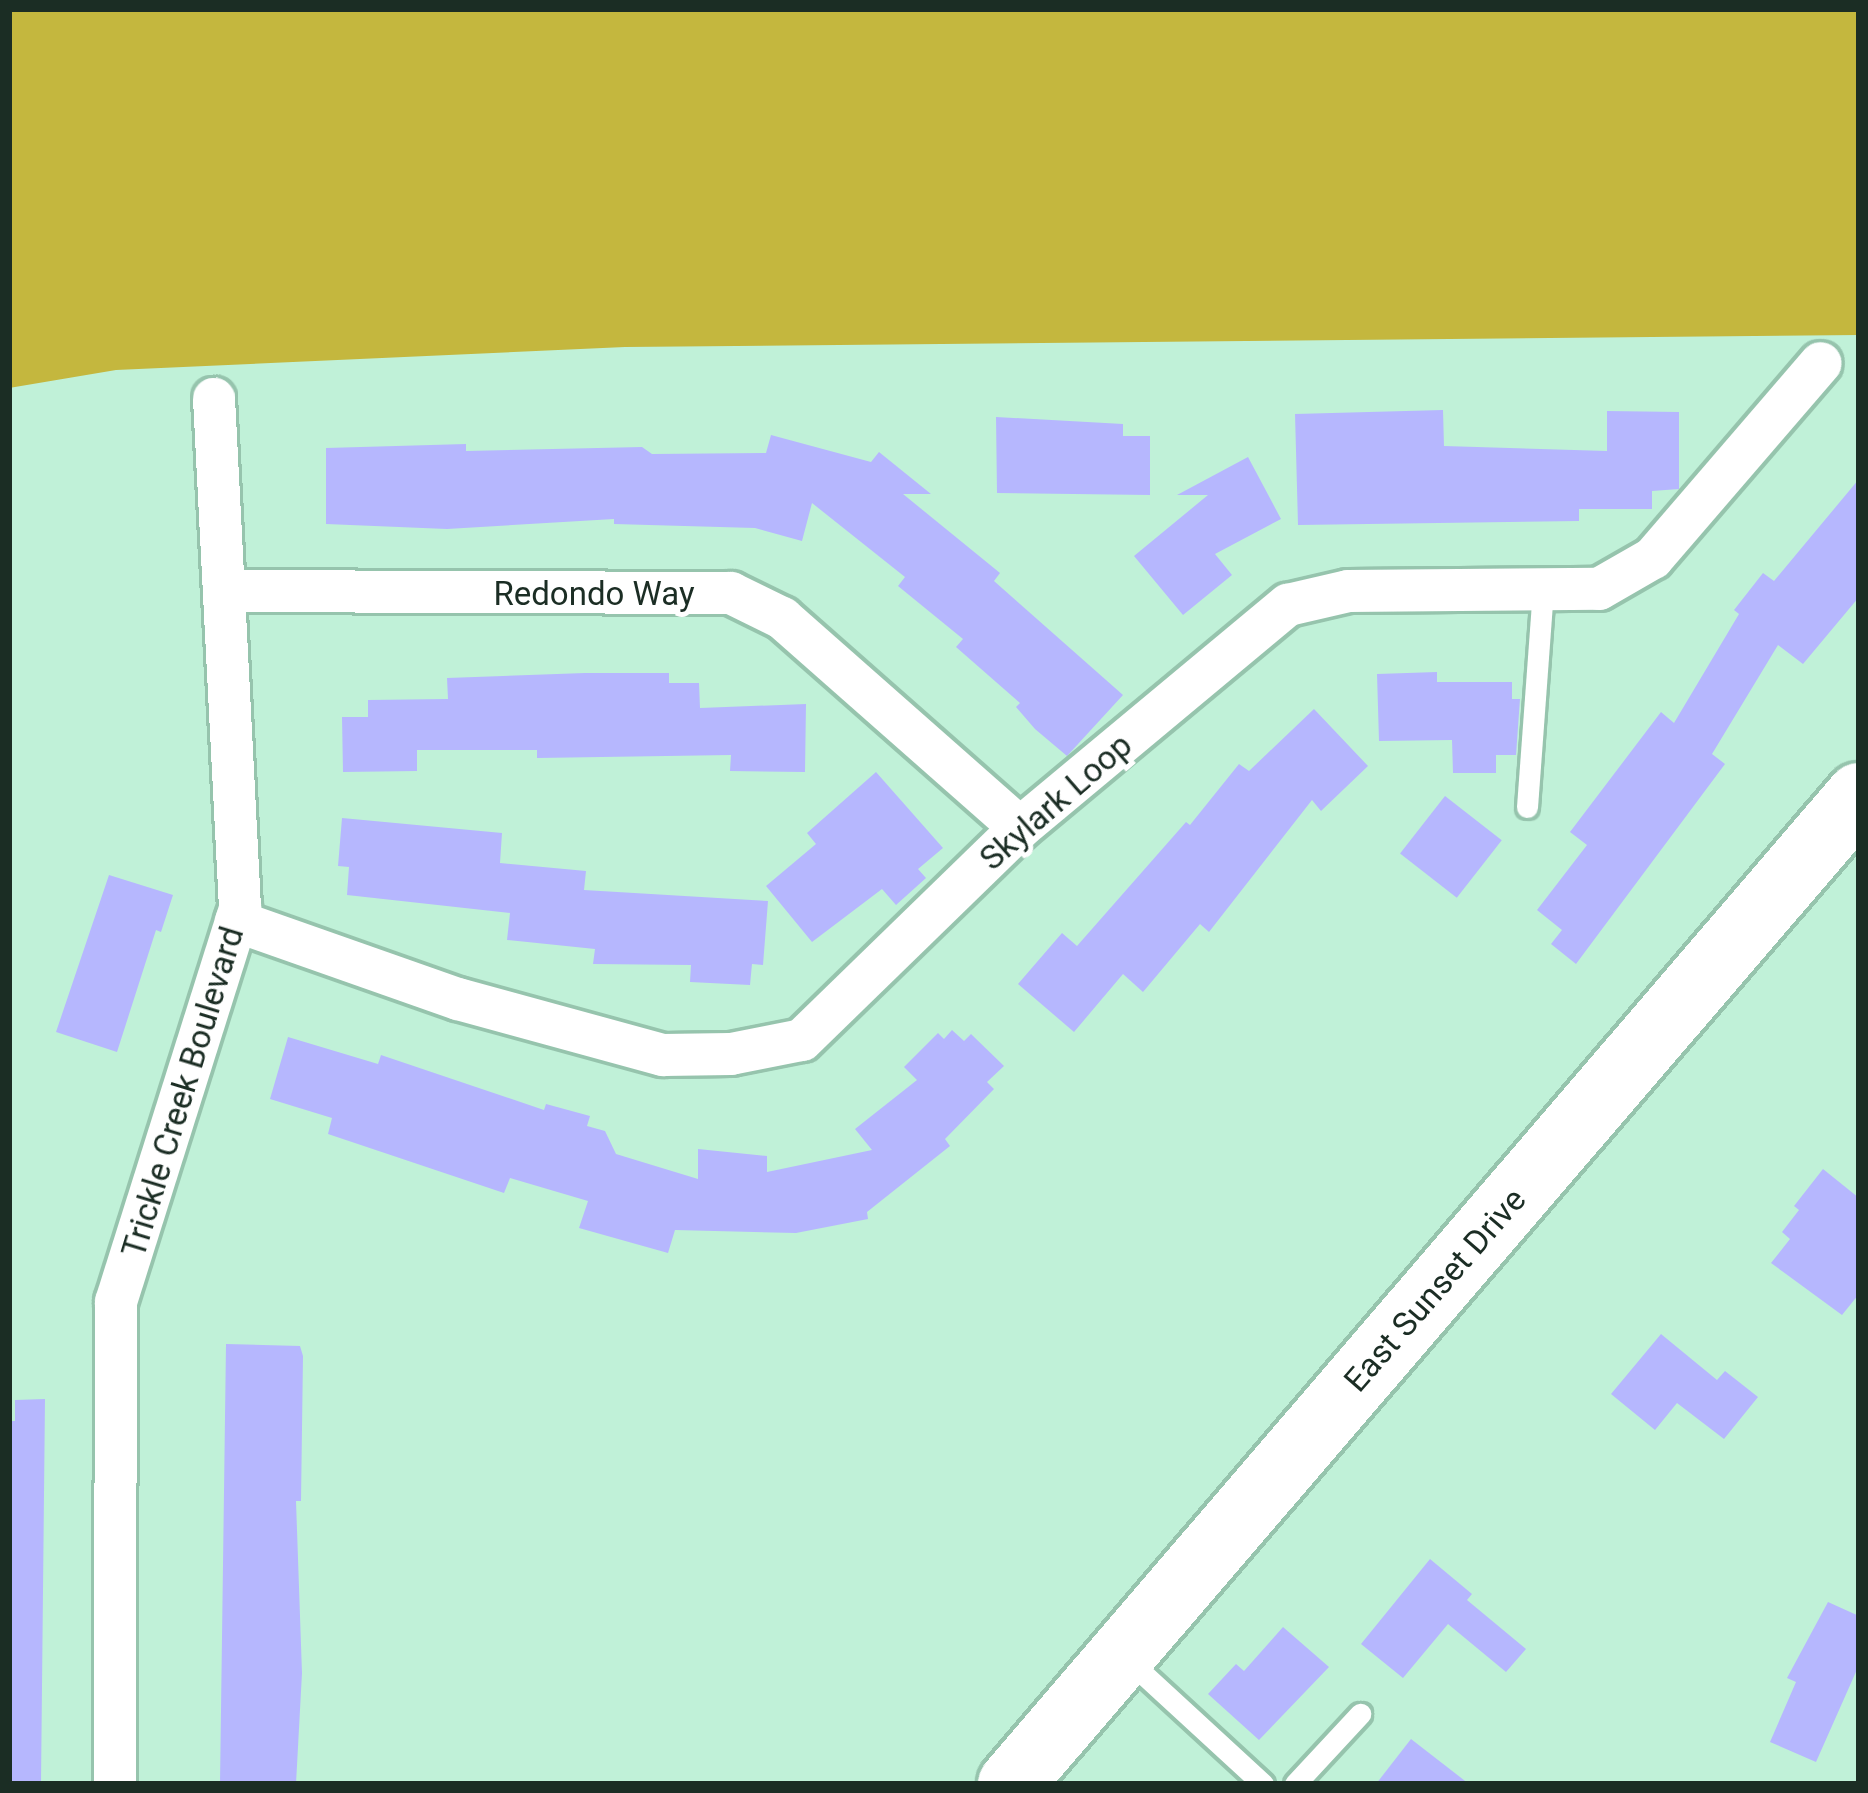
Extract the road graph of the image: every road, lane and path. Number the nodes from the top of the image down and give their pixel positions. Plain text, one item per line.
1 (1821, 364) dead end
2 (214, 399) dead end
3 (1543, 590) junction
4 (228, 591) junction
5 (1859, 796) edge
6 (1527, 807) dead end
7 (1020, 828) junction
8 (236, 922) junction
9 (1122, 1655) junction
10 (1360, 1714) dead end
11 (115, 1784) edge
12 (1011, 1784) edge
13 (1263, 1784) edge
14 (1295, 1784) edge

1 - 3 street, Skylark Loop
2 - 4 street, Trickle Creek Boulevard
3 - 6 lane
3 - 7 street, Skylark Loop
4 - 7 street, Redondo Way
4 - 8 street, Trickle Creek Boulevard
5 - 9 main road, East Sunset Drive
7 - 8 street, Skylark Loop
8 - 11 street, Trickle Creek Boulevard
9 - 12 main road, East Sunset Drive
9 - 13 lane
10 - 14 lane

